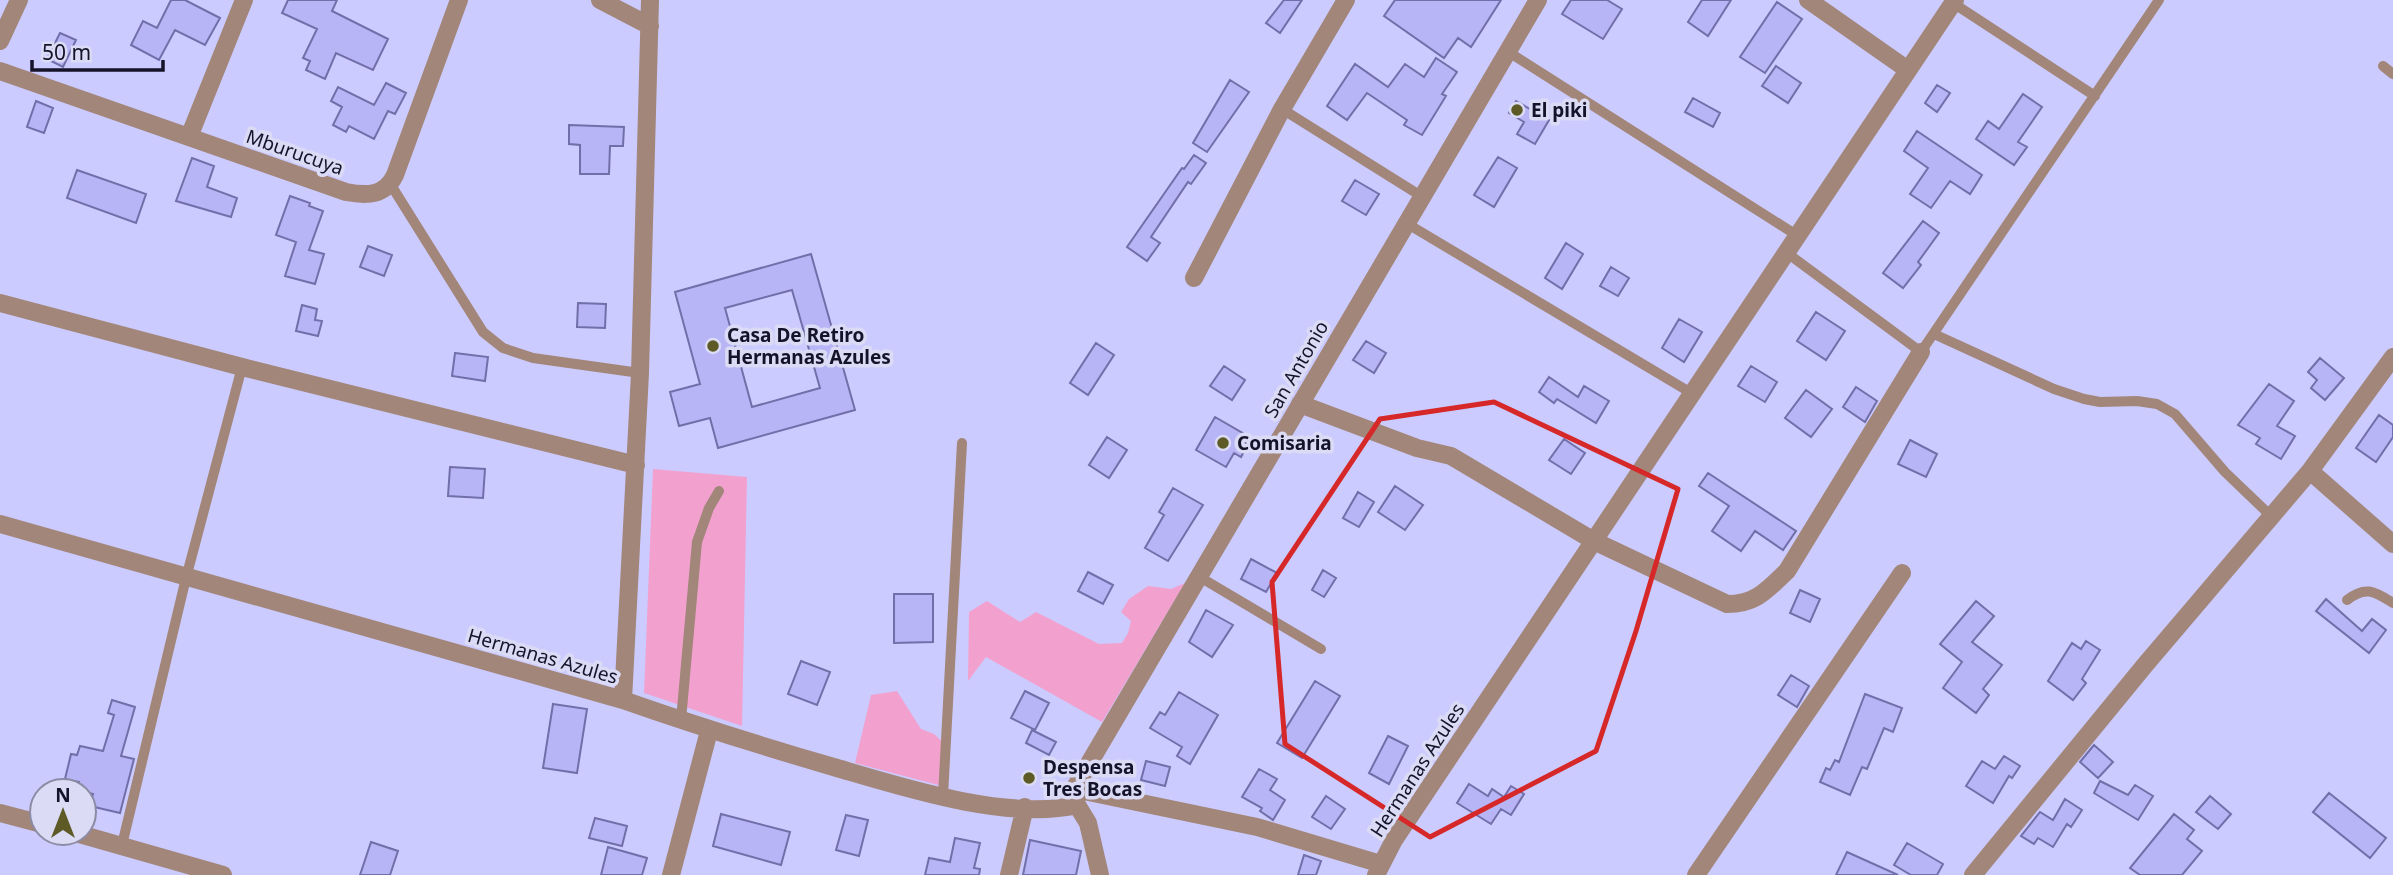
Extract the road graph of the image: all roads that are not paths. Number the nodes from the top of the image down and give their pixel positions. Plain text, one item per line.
1 (19, 0) edge
2 (244, 0) edge
3 (459, 0) edge
4 (600, 0) edge
5 (650, 0) edge
6 (1346, 0) edge
7 (1538, 0) edge
8 (1808, 0) edge
9 (2159, 0) edge
10 (1954, 1) edge
11 (650, 26) junction
12 (0, 41) edge
13 (1507, 51) junction
14 (2383, 66) dead end
15 (1908, 70) junction
16 (0, 71) edge
17 (2393, 74) edge
18 (2095, 96) junction
19 (1282, 109) junction
20 (189, 137) junction
21 (391, 185) junction
22 (1422, 196) junction
23 (1406, 223) junction
24 (1798, 236) junction
25 (1787, 253) junction
26 (1194, 278) dead end
27 (0, 303) edge
28 (1934, 334) junction
29 (1921, 352) junction
30 (2393, 357) edge
31 (242, 368) junction
32 (640, 373) junction
33 (1693, 394) junction
34 (1300, 404) junction
35 (962, 443) dead end
36 (636, 466) junction
37 (2310, 471) junction
38 (719, 491) dead end
39 (2272, 517) junction
40 (0, 524) edge
41 (1594, 541) junction
42 (2393, 544) edge
43 (1902, 573) dead end
44 (1198, 576) junction
45 (186, 578) junction
46 (2347, 600) dead end
47 (2393, 603) edge
48 (1321, 649) dead end
49 (623, 700) junction
50 (681, 720) junction
51 (709, 731) junction
52 (943, 796) junction
53 (1076, 797) junction
54 (1025, 807) junction
55 (0, 813) edge
56 (28, 820) edge
57 (98, 839) edge
58 (122, 845) junction
59 (1379, 869) edge
60 (223, 875) edge
61 (671, 875) edge
62 (1009, 875) edge
63 (1100, 875) edge
64 (1696, 875) edge
65 (1973, 875) edge

1 - 12 street
2 - 20 street
3 - 21 street
4 - 11 street
5 - 11 street
6 - 19 street
7 - 13 street, San Antonio
8 - 15 street
9 - 18 lane
10 - 15 street, Hermanas Azules
10 - 18 lane
11 - 32 street
13 - 22 street, San Antonio
13 - 24 lane
14 - 17 lane
15 - 24 street, Hermanas Azules
16 - 20 street, Mburucuya
18 - 28 lane
19 - 22 lane
19 - 26 street
20 - 21 street, Mburucuya
21 - 32 lane
22 - 23 street, San Antonio
23 - 33 lane
23 - 34 street, San Antonio
24 - 25 street, Hermanas Azules
25 - 29 lane
25 - 33 street, Hermanas Azules
27 - 31 street
28 - 29 lane
28 - 39 lane
29 - 41 street
30 - 37 street
31 - 36 street
31 - 45 lane
32 - 36 street
33 - 41 street, Hermanas Azules
34 - 41 street
34 - 44 street, San Antonio
35 - 52 lane
36 - 49 street
37 - 39 street
37 - 42 street
38 - 50 lane
39 - 65 street
40 - 45 street, Hermanas Azules
41 - 59 street, Hermanas Azules
43 - 64 street
44 - 48 lane
44 - 53 street, San Antonio
45 - 49 street, Hermanas Azules
45 - 58 lane
46 - 47 lane
49 - 50 street, Hermanas Azules
50 - 51 street, Hermanas Azules
51 - 52 street, Hermanas Azules
51 - 61 street
52 - 54 street, Hermanas Azules
53 - 54 street, Hermanas Azules
53 - 59 street, Hermanas Azules
53 - 63 street
54 - 62 street
55 - 56 street
57 - 58 street
58 - 60 street

